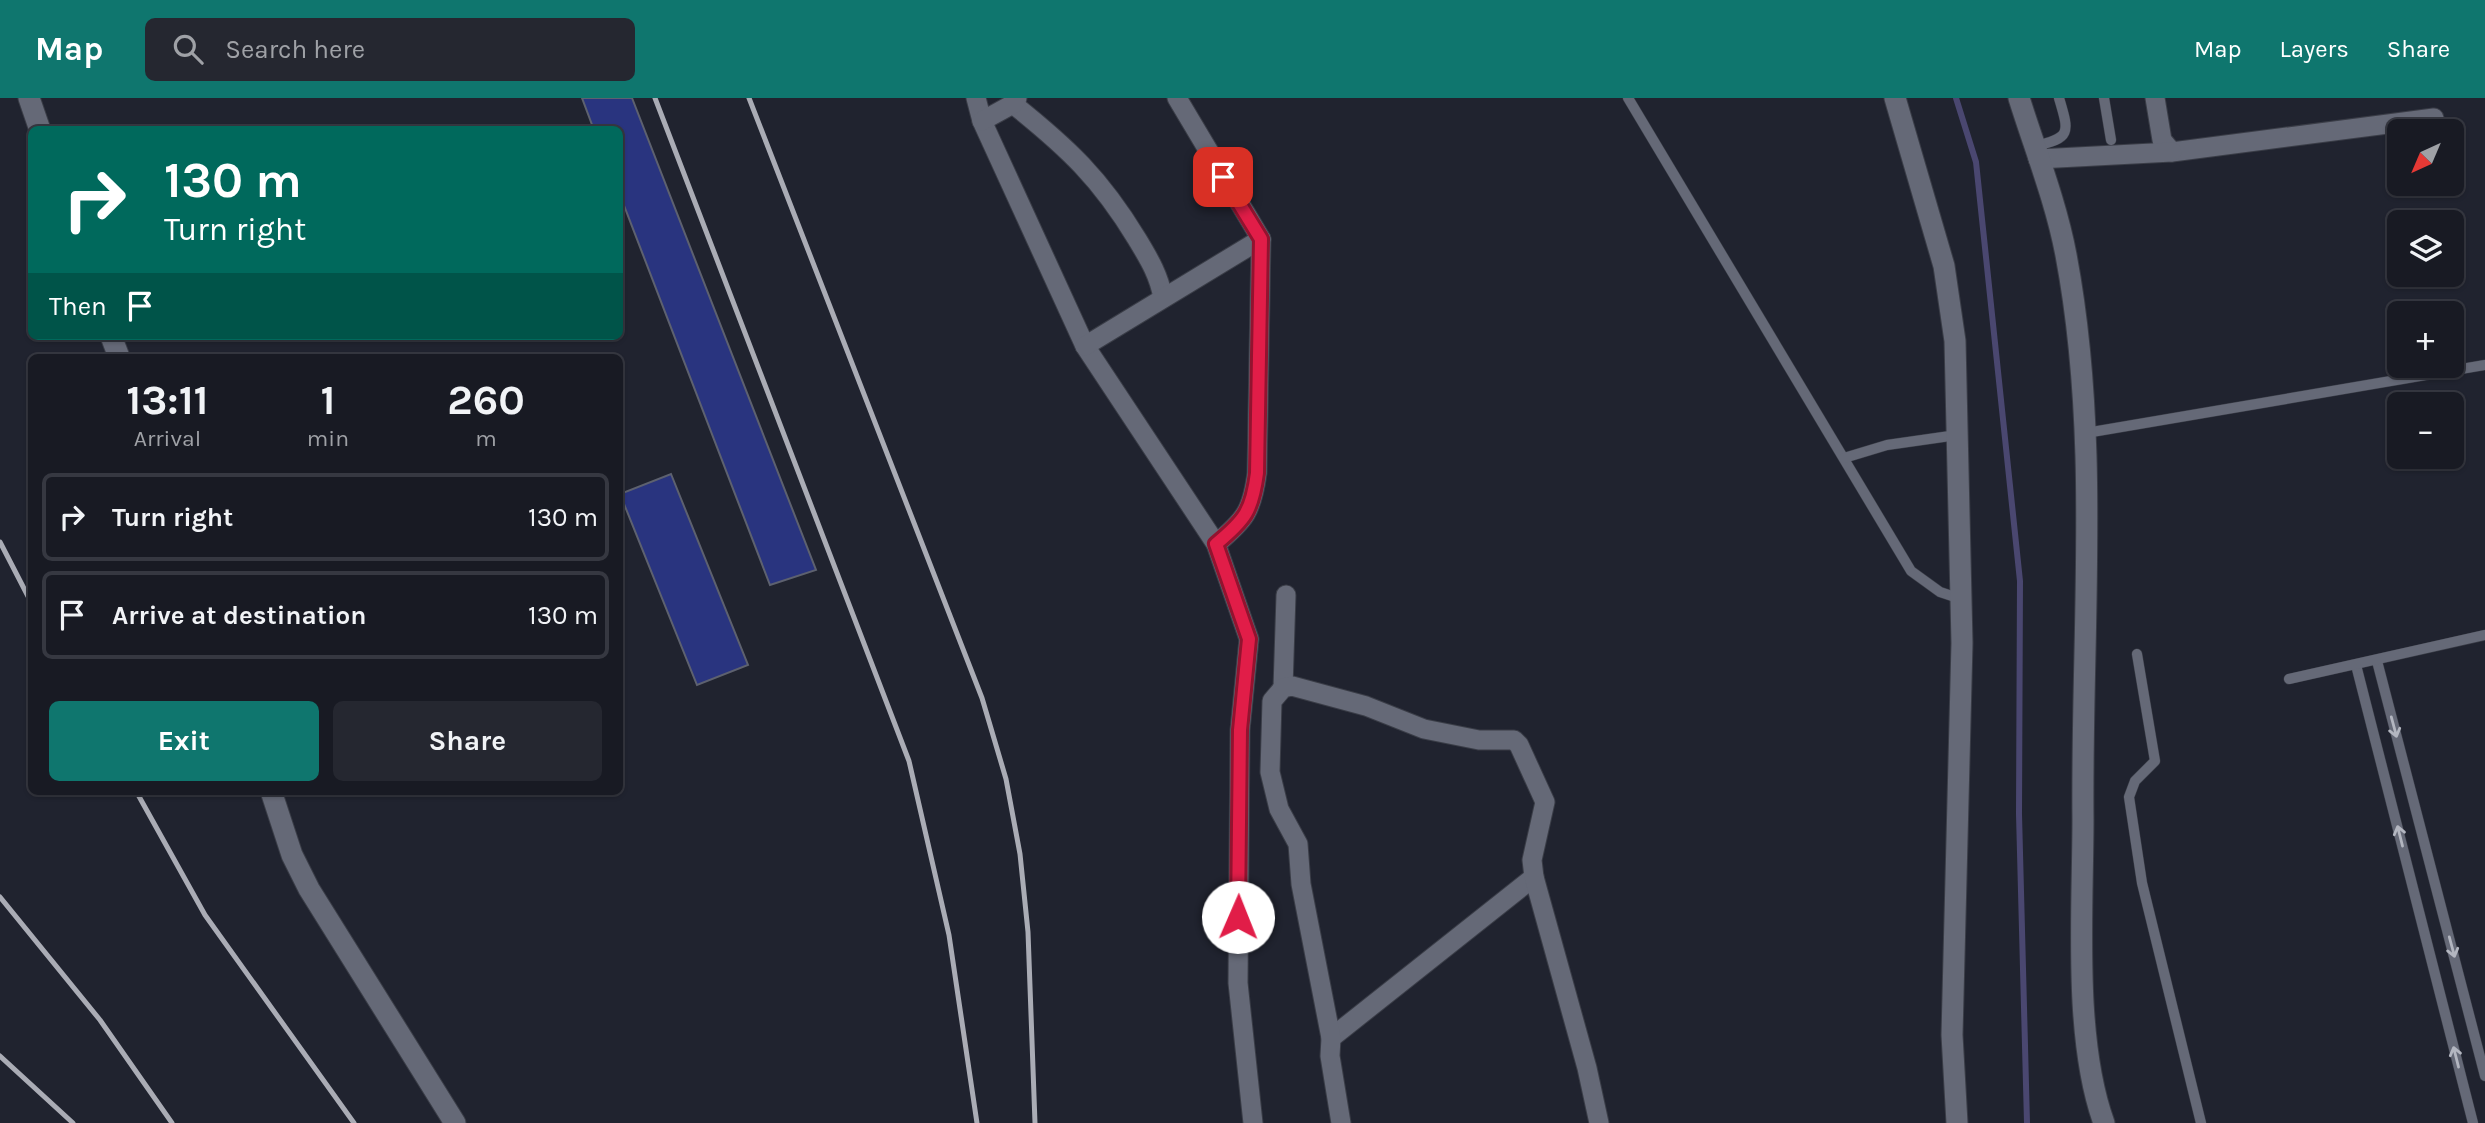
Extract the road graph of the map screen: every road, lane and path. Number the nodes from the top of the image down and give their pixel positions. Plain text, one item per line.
1 (29, 98) edge
2 (976, 98) edge
3 (1177, 98) edge
4 (1628, 98) edge
5 (1895, 98) edge
6 (2019, 98) edge
7 (2059, 98) edge
8 (2104, 98) edge
9 (2155, 98) edge
10 (1015, 101) edge
11 (2434, 118) dead end
12 (982, 121) junction
13 (39, 126) edge
14 (2111, 140) dead end
15 (2172, 152) junction
16 (2036, 153) junction
17 (1261, 239) junction
18 (1163, 298) junction
19 (1085, 346) junction
20 (2485, 365) edge
21 (2086, 433) junction
22 (1957, 435) junction
23 (1844, 458) junction
24 (1216, 544) junction
25 (1286, 595) dead end
26 (1961, 600) junction
27 (2485, 635) edge
28 (2137, 654) dead end
29 (2377, 661) junction
30 (2356, 665) junction
31 (2289, 679) dead end
32 (1283, 688) junction
33 (272, 795) edge
34 (1534, 877) junction
35 (1331, 1038) junction
36 (2485, 1076) edge
37 (455, 1123) edge
38 (1253, 1123) edge
39 (1341, 1123) edge
40 (1599, 1123) edge
41 (1957, 1123) edge
42 (2104, 1123) edge
43 (2201, 1123) edge
44 (2473, 1123) edge

1 - 13 street
2 - 12 street
3 - 17 street
4 - 23 lane
5 - 22 street
6 - 16 street
7 - 16 lane
8 - 14 lane
9 - 15 street
10 - 12 street
10 - 18 street
11 - 15 street
12 - 19 street
15 - 16 street
16 - 21 street
17 - 18 street
17 - 24 street
18 - 19 street
19 - 24 street
20 - 21 lane
21 - 42 street
22 - 23 lane
22 - 26 street
23 - 26 lane
24 - 38 street
25 - 32 street
26 - 41 street
27 - 29 lane
28 - 43 lane
29 - 30 lane
29 -> 36 lane
30 - 31 lane
44 -> 30 lane
32 - 34 street
32 - 35 street
33 - 37 street
34 - 35 street
34 - 40 street
35 - 39 street

